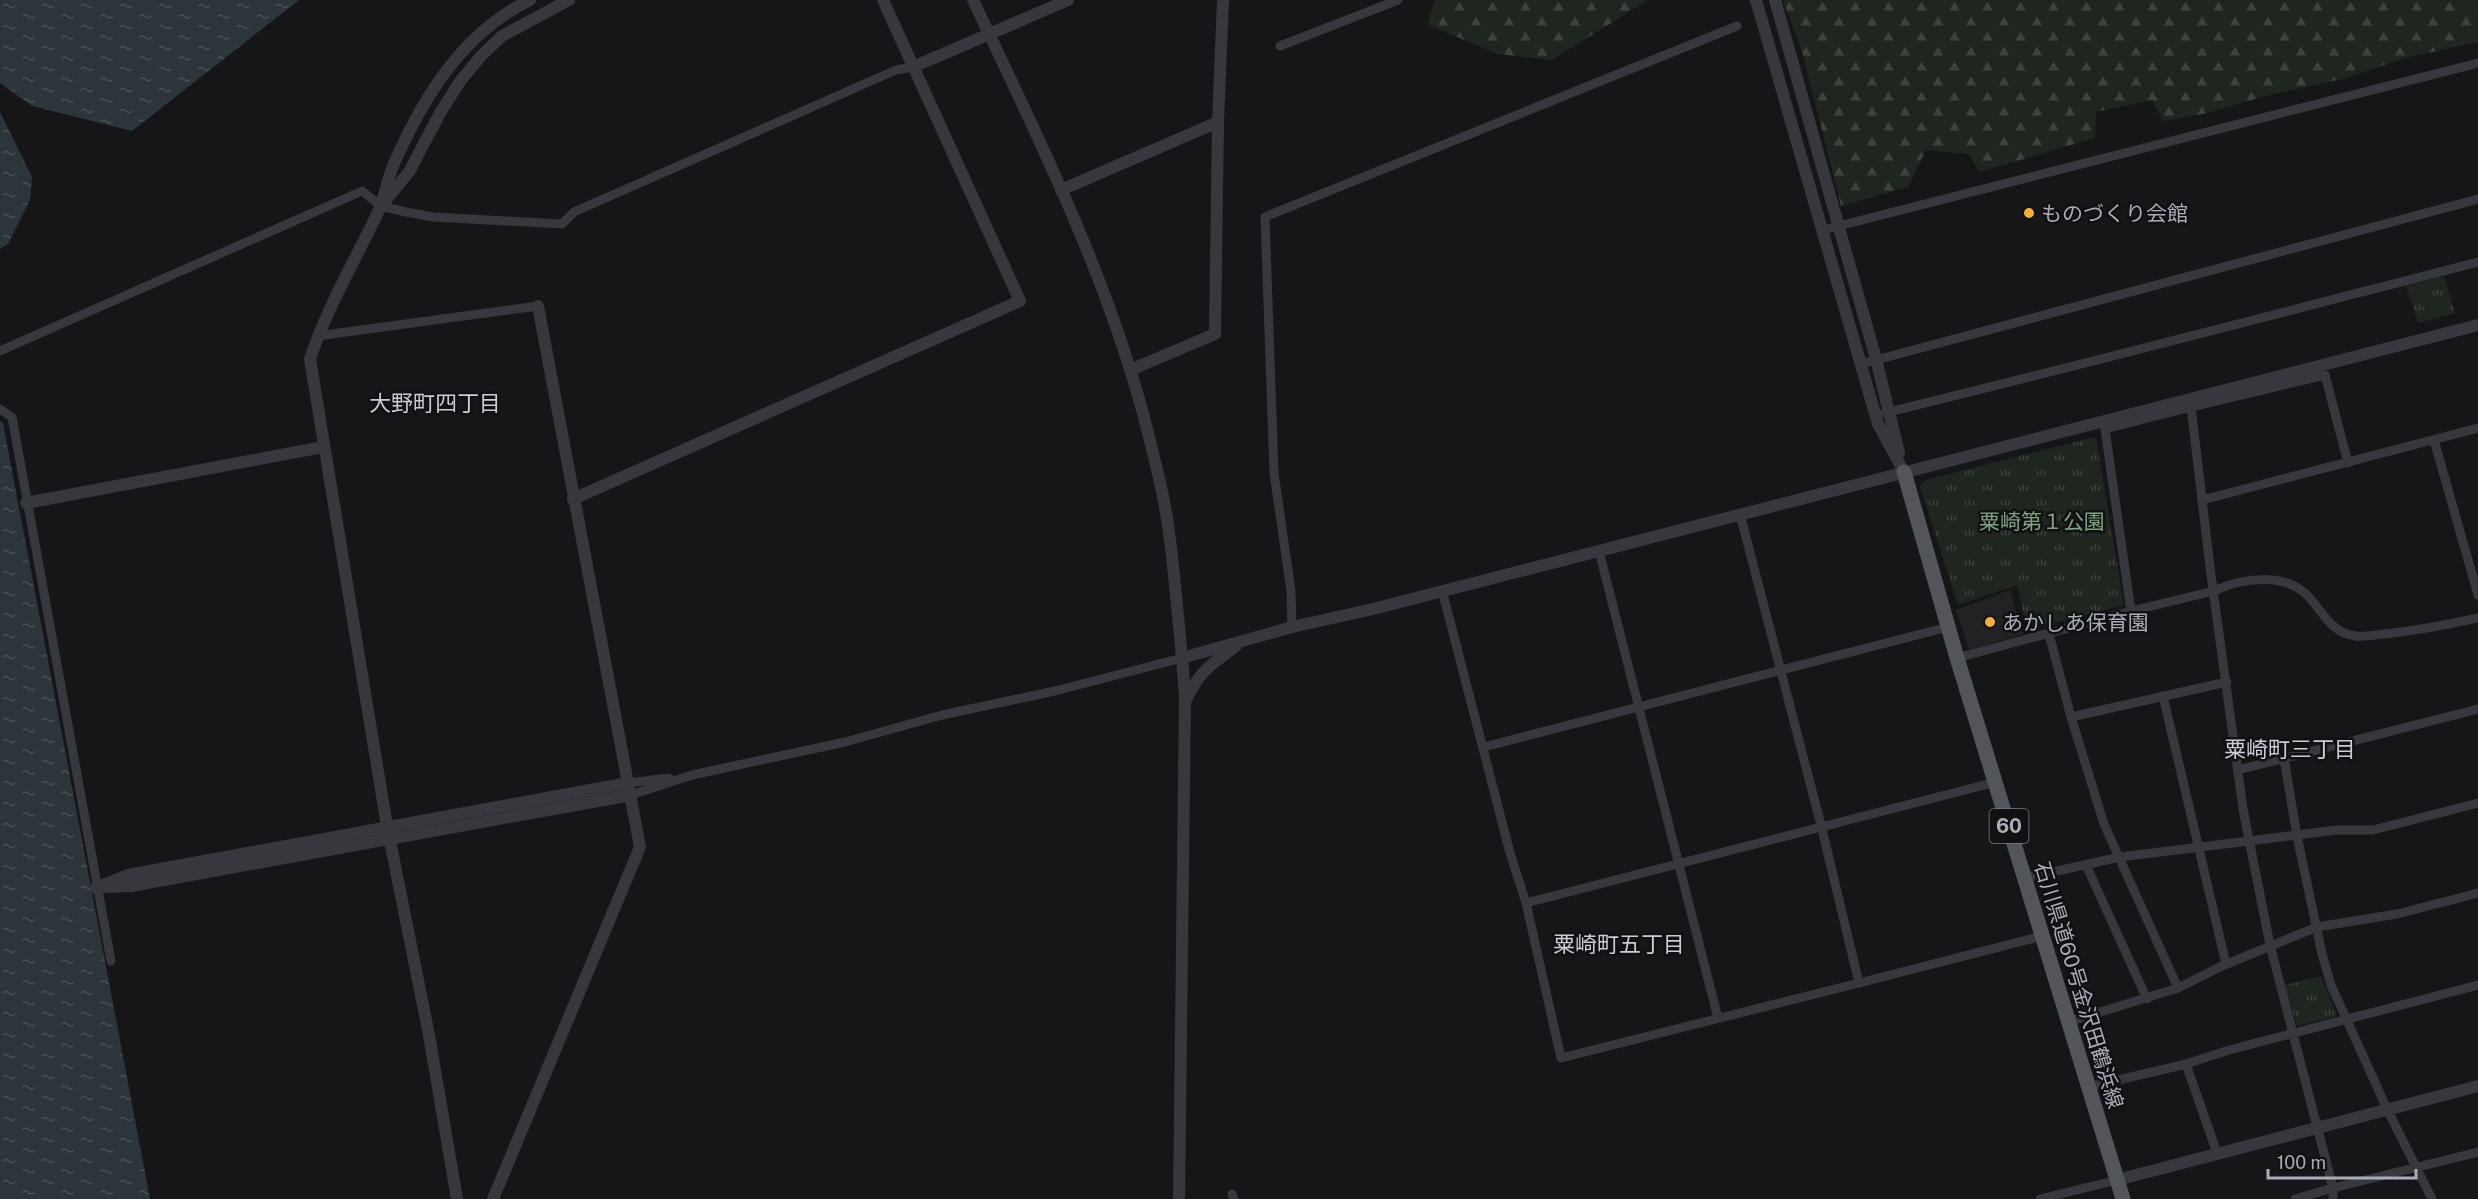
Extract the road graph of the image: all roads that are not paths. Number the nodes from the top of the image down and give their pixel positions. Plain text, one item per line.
1 (530, 0) edge
2 (569, 0) edge
3 (883, 0) edge
4 (972, 0) edge
5 (1068, 0) edge
6 (1223, 0) edge
7 (1398, 0) edge
8 (1756, 0) edge
9 (1775, 0) edge
10 (1737, 26) dead end
11 (988, 33) junction
12 (1280, 46) dead end
13 (2478, 63) edge
14 (913, 67) junction
15 (1218, 122) junction
16 (1061, 190) junction
17 (2478, 199) edge
18 (381, 206) junction
19 (1838, 226) junction
20 (1823, 230) junction
21 (2478, 262) edge
22 (538, 306) joint
23 (2478, 325) edge
24 (318, 336) junction
25 (0, 351) edge
26 (1876, 359) junction
27 (1861, 364) junction
28 (1130, 370) junction
29 (2192, 407) junction
30 (0, 409) edge
31 (1882, 414) junction
32 (2478, 428) edge
33 (2434, 440) junction
34 (323, 447) junction
35 (2348, 464) junction
36 (1904, 472) junction
37 (573, 499) junction
38 (2202, 500) junction
39 (26, 503) junction
40 (1740, 514) junction
41 (1599, 551) junction
42 (1442, 590) junction
43 (2214, 591) junction
44 (2478, 595) edge
45 (2131, 610) junction
46 (2478, 618) edge
47 (1292, 627) junction
48 (1948, 627) junction
49 (2049, 633) junction
50 (1242, 642) junction
51 (1182, 658) junction
52 (1957, 658) junction
53 (1780, 670) junction
54 (2227, 682) junction
55 (2163, 696) junction
56 (1185, 703) junction
57 (1638, 708) junction
58 (2478, 709) edge
59 (2071, 717) junction
60 (1484, 747) junction
61 (2284, 758) junction
62 (2238, 770) junction
63 (1996, 782) junction
64 (629, 789) junction
65 (2478, 803) edge
66 (1821, 825) junction
67 (387, 826) junction
68 (2297, 836) junction
69 (390, 840) junction
70 (2249, 842) junction
71 (2201, 849) junction
72 (2120, 858) junction
73 (1679, 863) junction
74 (2086, 865) junction
75 (2024, 875) junction
76 (96, 888) junction
77 (2478, 893) edge
78 (1526, 903) junction
79 (2317, 927) junction
80 (2042, 936) junction
81 (2270, 945) junction
82 (111, 961) dead end
83 (2226, 964) junction
84 (1859, 983) junction
85 (2478, 986) edge
86 (2178, 988) junction
87 (2147, 999) junction
88 (1718, 1018) junction
89 (2346, 1019) junction
90 (2068, 1022) junction
91 (2292, 1034) junction
92 (2186, 1064) junction
93 (2478, 1086) edge
94 (2089, 1087) junction
95 (2387, 1109) junction
96 (2317, 1128) junction
97 (2478, 1152) edge
98 (2217, 1153) junction
99 (2417, 1166) junction
100 (2117, 1180) junction
101 (2333, 1188) junction
102 (457, 1199) edge
103 (493, 1199) edge
104 (1179, 1199) edge
105 (2040, 1199) edge
106 (2123, 1199) edge
107 (2295, 1199) edge
108 (2333, 1199) edge
109 (2432, 1199) edge

1 - 18 street
2 - 18 street
3 - 14 street
4 - 11 street
5 - 11 street
6 - 15 street
7 - 12 street
8 - 20 street
9 - 19 street
10 - 47 street
11 - 14 street
11 - 16 street
13 - 19 street
14 - 18 street
14 - 37 street
15 - 16 street
15 - 28 street
16 - 28 street
17 - 26 street
18 - 24 street
18 - 25 street
19 - 20 street
19 - 26 street
20 - 27 street
21 - 31 street
22 - 24 street
22 - 37 street
23 - 36 street
24 - 34 street
26 - 27 street
26 - 31 street
27 - 31 street
28 - 51 street
29 - 35 street
29 - 38 street
29 - 45 street
30 - 39 street
31 - 36 street
32 - 33 street
33 - 35 street
33 - 44 street
34 - 39 street
34 - 67 street
35 - 38 street
36 - 40 street
36 - 48 main road, 石川県道60号金沢田鶴浜線 / 60
37 - 64 street
38 - 43 street
39 - 76 street
40 - 41 street
40 - 53 street
41 - 42 street
41 - 57 street
42 - 47 street
42 - 60 street
43 - 45 street
43 - 46 street
43 - 54 street
45 - 49 street
47 - 50 street
48 - 52 main road, 石川県道60号金沢田鶴浜線 / 60
48 - 53 street
49 - 52 street
49 - 59 street
50 - 51 street
50 - 56 street
51 - 56 street
51 - 64 street
52 - 63 main road, 石川県道60号金沢田鶴浜線 / 60
53 - 57 street
53 - 66 street
54 - 55 street
54 - 62 street
55 - 59 street
55 - 71 street
56 - 104 street
57 - 60 street
57 - 73 street
58 - 61 street
59 - 72 street
60 - 78 street
61 - 62 street
61 - 68 street
62 - 70 street
63 - 66 street
63 - 75 main road, 石川県道60号金沢田鶴浜線 / 60
64 - 67 street
64 - 69 street
64 - 103 street
65 - 68 street
66 - 73 street
66 - 84 street
67 - 69 street
67 - 76 street
68 - 70 street
68 - 79 street
69 - 76 street
69 - 102 street
70 - 71 street
70 - 81 street
71 - 72 street
71 - 83 street
72 - 74 street
72 - 86 street
73 - 78 street
73 - 88 street
74 - 75 street
74 - 87 street
75 - 80 main road, 石川県道60号金沢田鶴浜線 / 60
76 - 82 street
77 - 79 street
78 - 88 street
79 - 81 street
79 - 89 street
80 - 84 street
80 - 90 main road, 石川県道60号金沢田鶴浜線 / 60
81 - 83 street
81 - 91 street
83 - 86 street
84 - 88 street
85 - 89 street
86 - 87 street
87 - 90 street
89 - 91 street
89 - 95 street
90 - 94 main road, 石川県道60号金沢田鶴浜線 / 60
91 - 92 street
91 - 96 street
92 - 94 street
92 - 98 street
93 - 95 street
94 - 100 main road, 石川県道60号金沢田鶴浜線 / 60
95 - 96 street
95 - 99 street
96 - 98 street
96 - 101 street
97 - 99 street
98 - 100 street
99 - 101 street
99 - 109 street
100 - 105 street
100 - 106 main road, 石川県道60号金沢田鶴浜線 / 60
101 - 107 street
101 - 108 street

